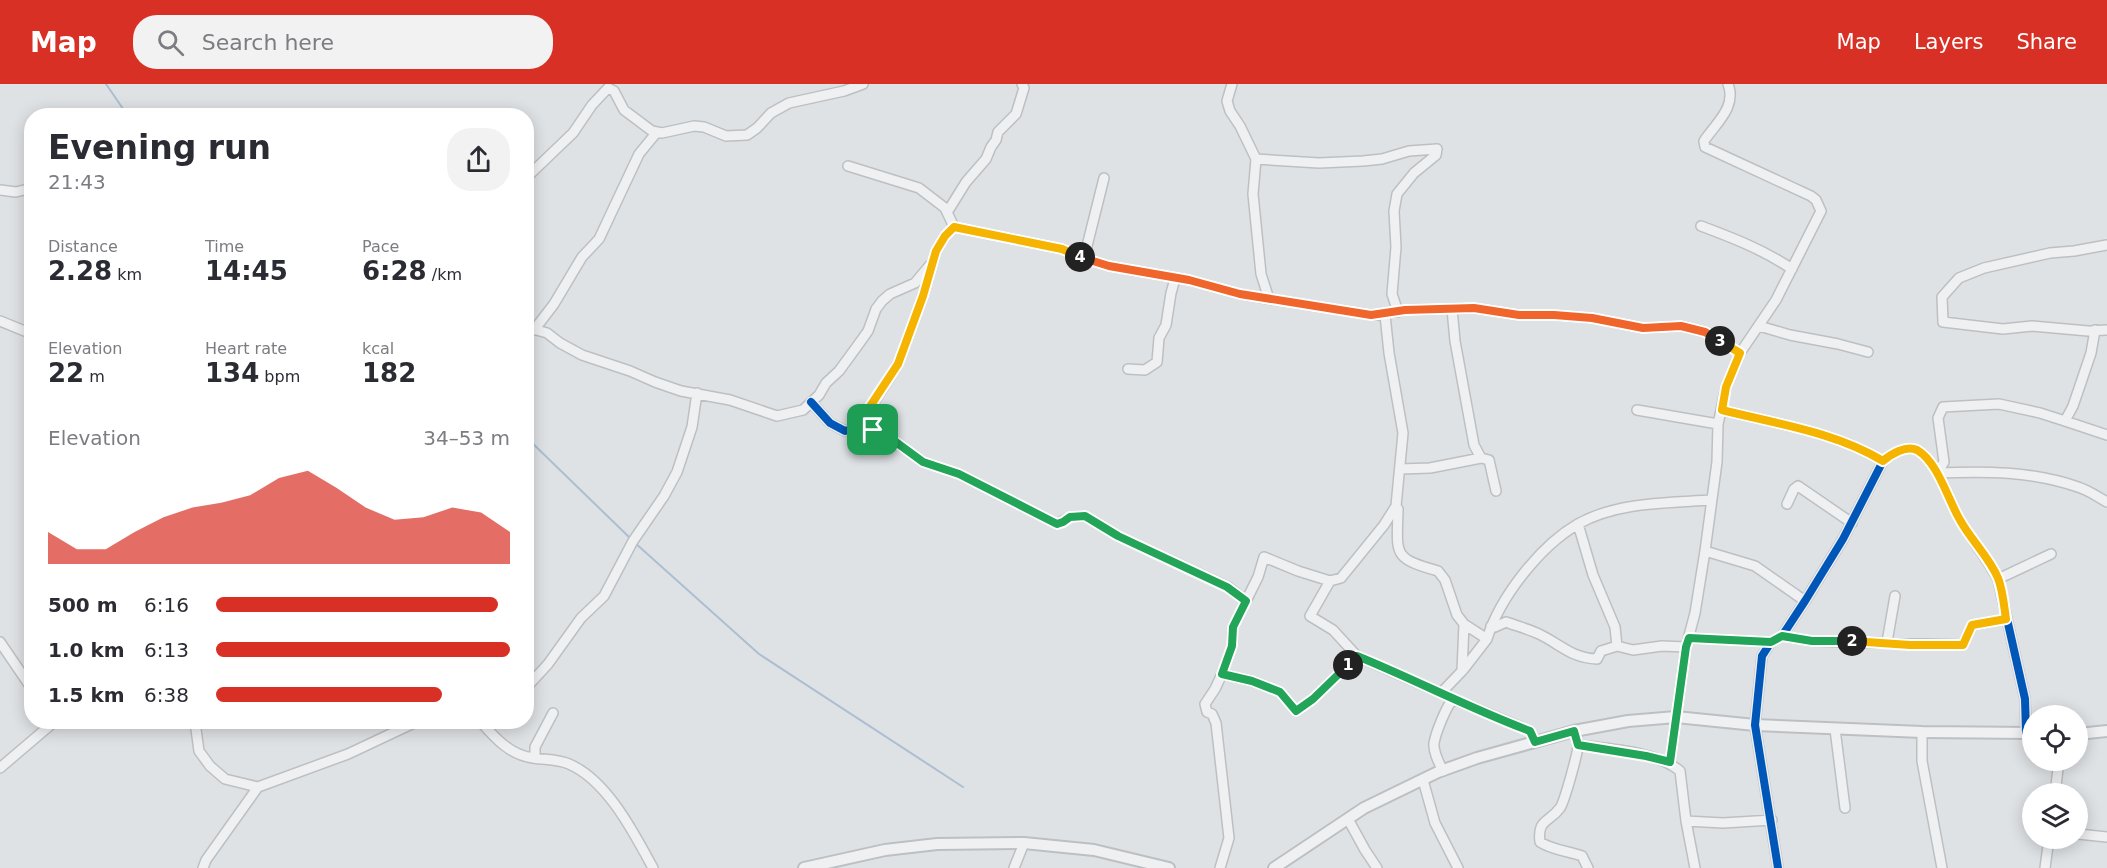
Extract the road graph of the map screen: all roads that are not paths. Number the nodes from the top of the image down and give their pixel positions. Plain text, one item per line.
1 (863, 84) edge
2 (1022, 84) edge
3 (1232, 84) edge
4 (1728, 84) edge
5 (607, 86) edge
6 (657, 132) junction
7 (1256, 159) junction
8 (848, 166) dead end
9 (534, 170) edge
10 (1104, 178) dead end
11 (0, 190) edge
12 (24, 190) edge
13 (948, 211) junction
14 (1701, 226) dead end
15 (954, 227) junction
16 (2107, 245) edge
17 (1084, 258) junction
18 (933, 260) junction
19 (1792, 269) junction
20 (1175, 279) junction
21 (1269, 299) junction
22 (1452, 309) junction
23 (1398, 312) junction
24 (1385, 315) junction
25 (0, 321) edge
26 (534, 324) edge
27 (1759, 326) junction
28 (534, 329) edge
29 (2096, 330) junction
30 (2107, 330) edge
31 (24, 331) edge
32 (1868, 352) dead end
33 (1740, 353) junction
34 (1128, 369) dead end
35 (697, 393) junction
36 (811, 402) junction
37 (1637, 410) dead end
38 (1722, 410) junction
39 (862, 421) junction
40 (2065, 421) junction
41 (1718, 424) junction
42 (2107, 435) edge
43 (1481, 458) junction
44 (1883, 461) junction
45 (1400, 469) junction
46 (1937, 473) junction
47 (1496, 491) dead end
48 (1711, 500) junction
49 (2107, 502) edge
50 (1786, 504) dead end
51 (1396, 506) junction
52 (1852, 523) junction
53 (1578, 524) junction
54 (1705, 551) junction
55 (2051, 554) dead end
56 (1998, 579) junction
57 (1329, 581) junction
58 (1895, 596) dead end
59 (1246, 601) junction
60 (1805, 601) junction
61 (2006, 619) junction
62 (1464, 624) junction
63 (1491, 626) junction
64 (1782, 636) junction
65 (1487, 639) junction
66 (0, 642) edge
67 (1688, 642) junction
68 (1771, 642) junction
69 (1887, 642) junction
70 (1617, 646) junction
71 (1357, 656) junction
72 (1462, 671) junction
73 (1222, 674) junction
74 (24, 676) edge
75 (534, 679) edge
76 (1441, 693) junction
77 (1453, 699) junction
78 (2026, 705) edge
79 (553, 713) dead end
80 (1676, 717) junction
81 (1755, 725) junction
82 (46, 729) edge
83 (196, 729) edge
84 (401, 729) edge
85 (1835, 729) junction
86 (489, 730) edge
87 (1574, 731) junction
88 (2107, 731) edge
89 (1922, 732) junction
90 (2022, 733) edge
91 (2088, 733) edge
92 (1535, 742) junction
93 (1578, 745) junction
94 (535, 758) junction
95 (1670, 762) junction
96 (0, 768) edge
97 (1443, 771) junction
98 (1423, 780) junction
99 (258, 787) junction
100 (1845, 808) dead end
101 (1348, 819) junction
102 (1772, 820) junction
103 (1686, 821) junction
104 (2088, 835) edge
105 (2107, 837) edge
106 (1024, 843) junction
107 (2048, 849) edge
108 (203, 868) edge
109 (653, 868) edge
110 (804, 868) edge
111 (1014, 868) edge
112 (1169, 868) edge
113 (1220, 868) edge
114 (1274, 868) edge
115 (1377, 868) edge
116 (1458, 868) edge
117 (1588, 868) edge
118 (1695, 868) edge
119 (1778, 868) edge
120 (1942, 868) edge
121 (2045, 868) edge

1 - 6 street
2 - 13 street
3 - 7 street
4 - 19 street
5 - 6 street
5 - 9 street
6 - 26 street
7 - 21 street
7 - 23 street
8 - 13 street
10 - 17 street
11 - 12 street
13 - 15 street
14 - 19 street
15 - 17 street
15 - 18 street
16 - 29 street
17 - 20 street
18 - 36 street
18 - 39 street
19 - 27 street
20 - 21 street
20 - 34 street
21 - 24 street
22 - 23 street
22 - 33 street
22 - 43 street
23 - 24 street
24 - 45 street
25 - 31 street
27 - 32 street
27 - 33 street
28 - 35 street
29 - 30 street
29 - 40 street
33 - 38 street
35 - 36 street
35 - 75 street
36 - 39 street
37 - 41 street
38 - 41 street
38 - 44 street
39 - 59 street
40 - 42 street
40 - 46 street
41 - 48 street
43 - 45 street
43 - 47 street
44 - 46 street
44 - 52 street
45 - 51 street
46 - 49 street
46 - 56 street
48 - 53 street
48 - 54 street
50 - 52 street
51 - 57 street
51 - 62 street
52 - 60 street
53 - 63 street
53 - 70 street
54 - 60 street
54 - 67 street
55 - 56 street
56 - 61 street
57 - 59 street
57 - 71 street
58 - 69 street
59 - 73 street
60 - 64 street
61 - 69 street
61 - 78 street
62 - 65 street
62 - 72 street
63 - 65 street
63 - 70 street
64 - 68 street
64 - 69 street
65 - 72 street
66 - 74 street
67 - 68 street
67 - 70 street
67 - 80 street
68 - 81 street
71 - 73 street
71 - 76 street
72 - 76 street
73 - 113 street
76 - 77 street
77 - 92 street
77 - 97 street
79 - 94 street
80 - 81 street
80 - 87 street
80 - 95 street
81 - 85 street
81 - 102 street
82 - 96 street
83 - 99 street
84 - 99 street
85 - 89 street
85 - 100 street
86 - 94 street
87 - 92 street
87 - 93 street
88 - 91 street
89 - 90 street
89 - 120 street
92 - 97 street
93 - 95 street
93 - 117 street
94 - 109 street
95 - 103 street
97 - 98 street
98 - 101 street
98 - 116 street
99 - 108 street
101 - 114 street
101 - 115 street
102 - 103 street
102 - 119 street
103 - 118 street
104 - 105 street
106 - 110 street
106 - 111 street
106 - 112 street
107 - 121 street

